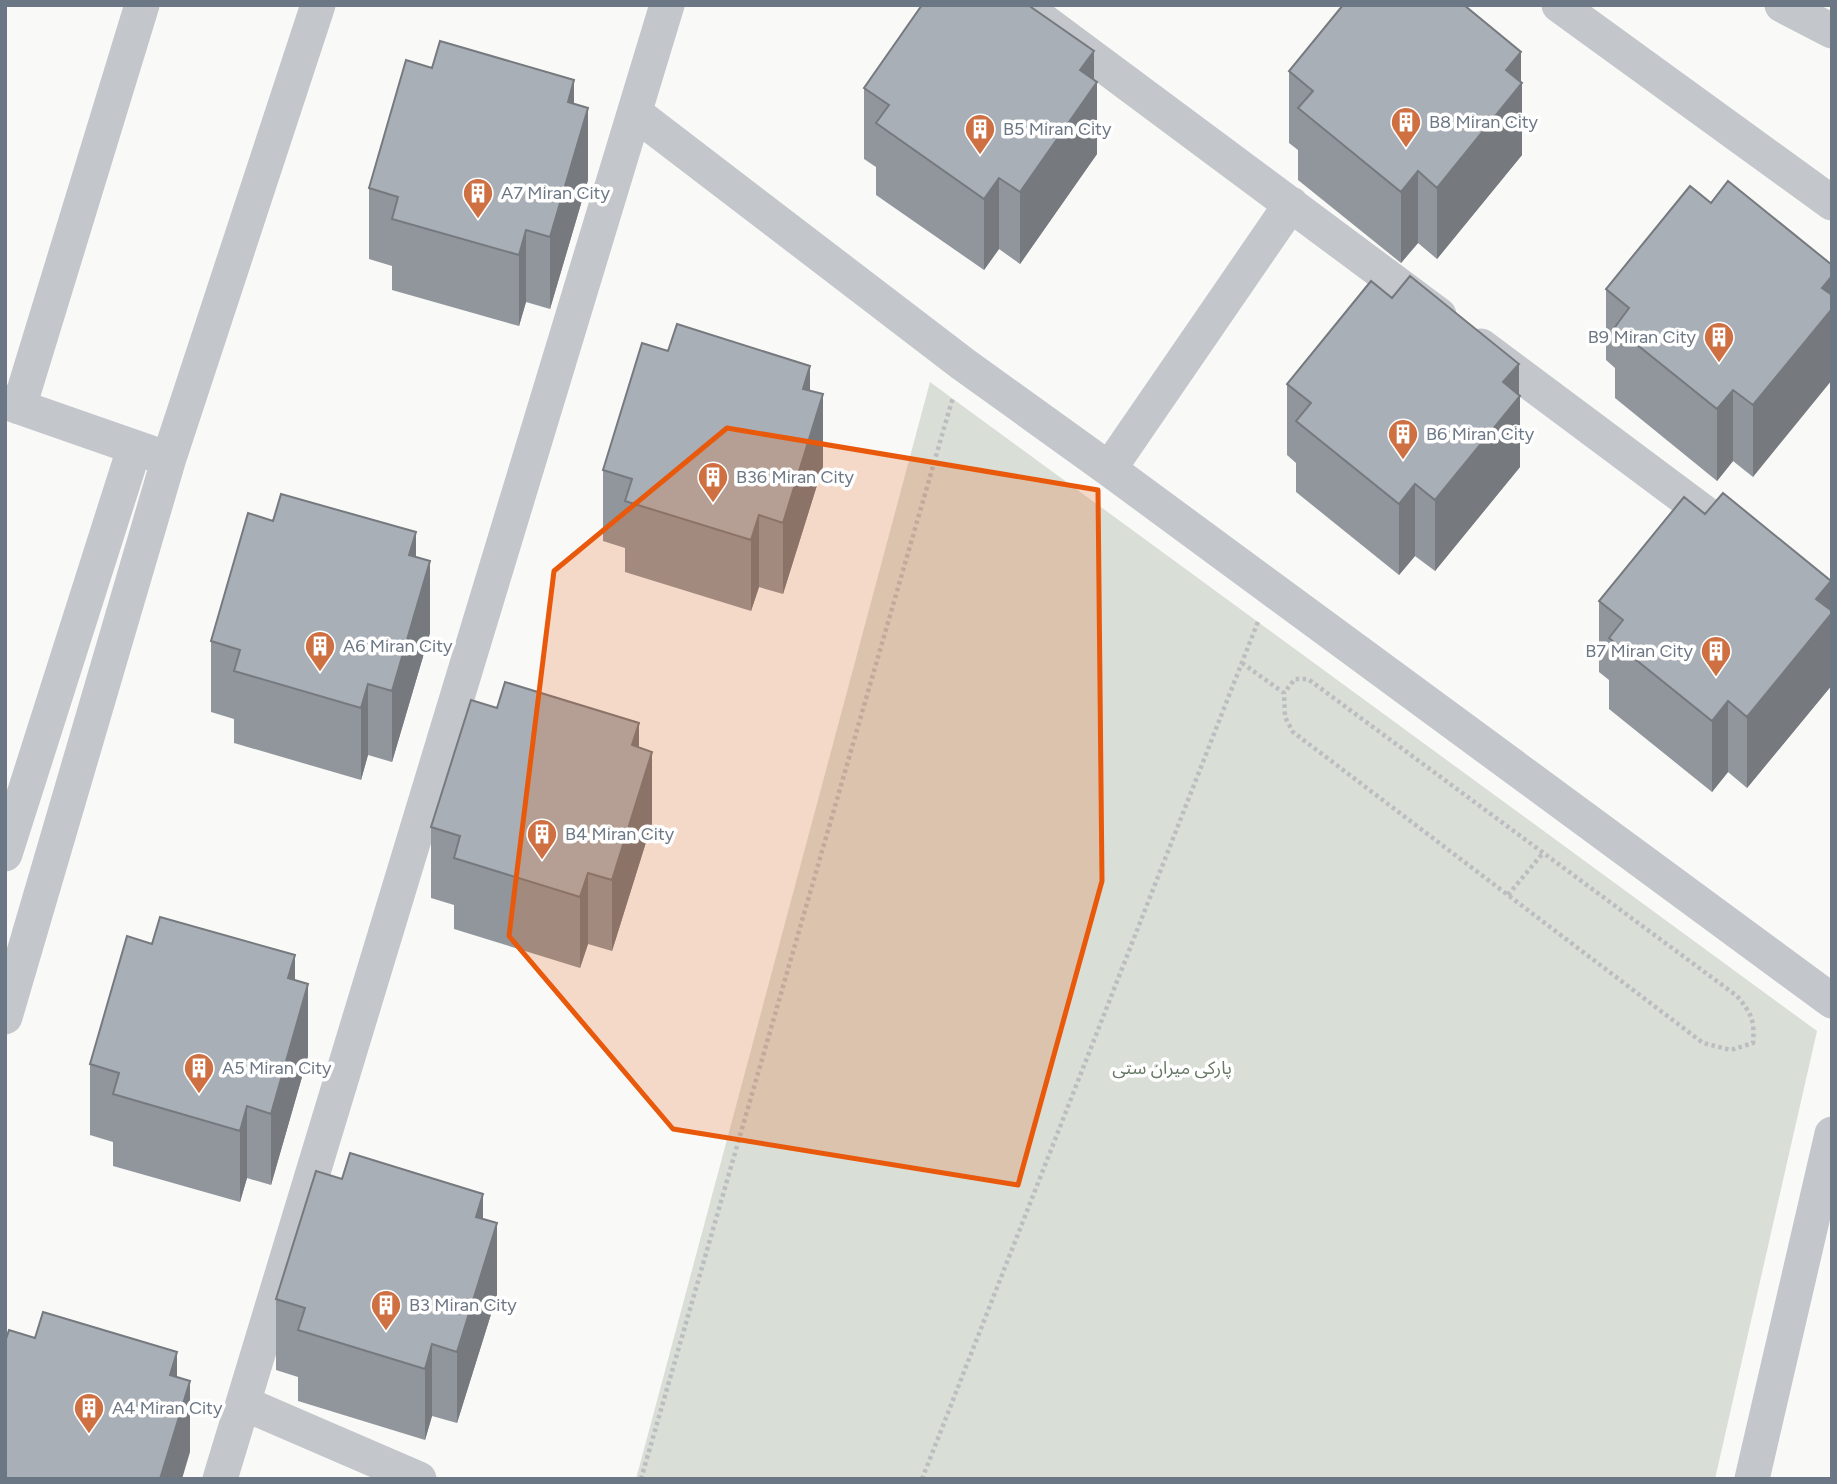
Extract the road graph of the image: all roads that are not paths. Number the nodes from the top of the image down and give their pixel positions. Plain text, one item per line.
1 (142, 5) edge
2 (318, 5) edge
3 (667, 5) edge
4 (1023, 5) edge
5 (1559, 5) edge
6 (1782, 5) edge
7 (1832, 31) edge
8 (635, 113) junction
9 (1832, 203) edge
10 (1292, 204) junction
11 (12, 405) edge
12 (134, 449) junction
13 (169, 458) junction
14 (1109, 469) junction
15 (1766, 558) edge
16 (5, 854) edge
17 (19, 923) edge
18 (1832, 1000) edge
19 (5, 1017) edge
20 (1832, 1134) edge
21 (243, 1403) junction
22 (220, 1479) edge
23 (419, 1479) edge
24 (1752, 1479) edge

1 - 11 street
2 - 13 street
3 - 8 street
4 - 10 street
5 - 9 street
6 - 7 street
8 - 14 street
8 - 21 street
10 - 14 street
10 - 15 street
11 - 12 street
12 - 13 street
12 - 16 street
13 - 17 street
14 - 18 street
17 - 19 street
20 - 24 street
21 - 22 street
21 - 23 street

